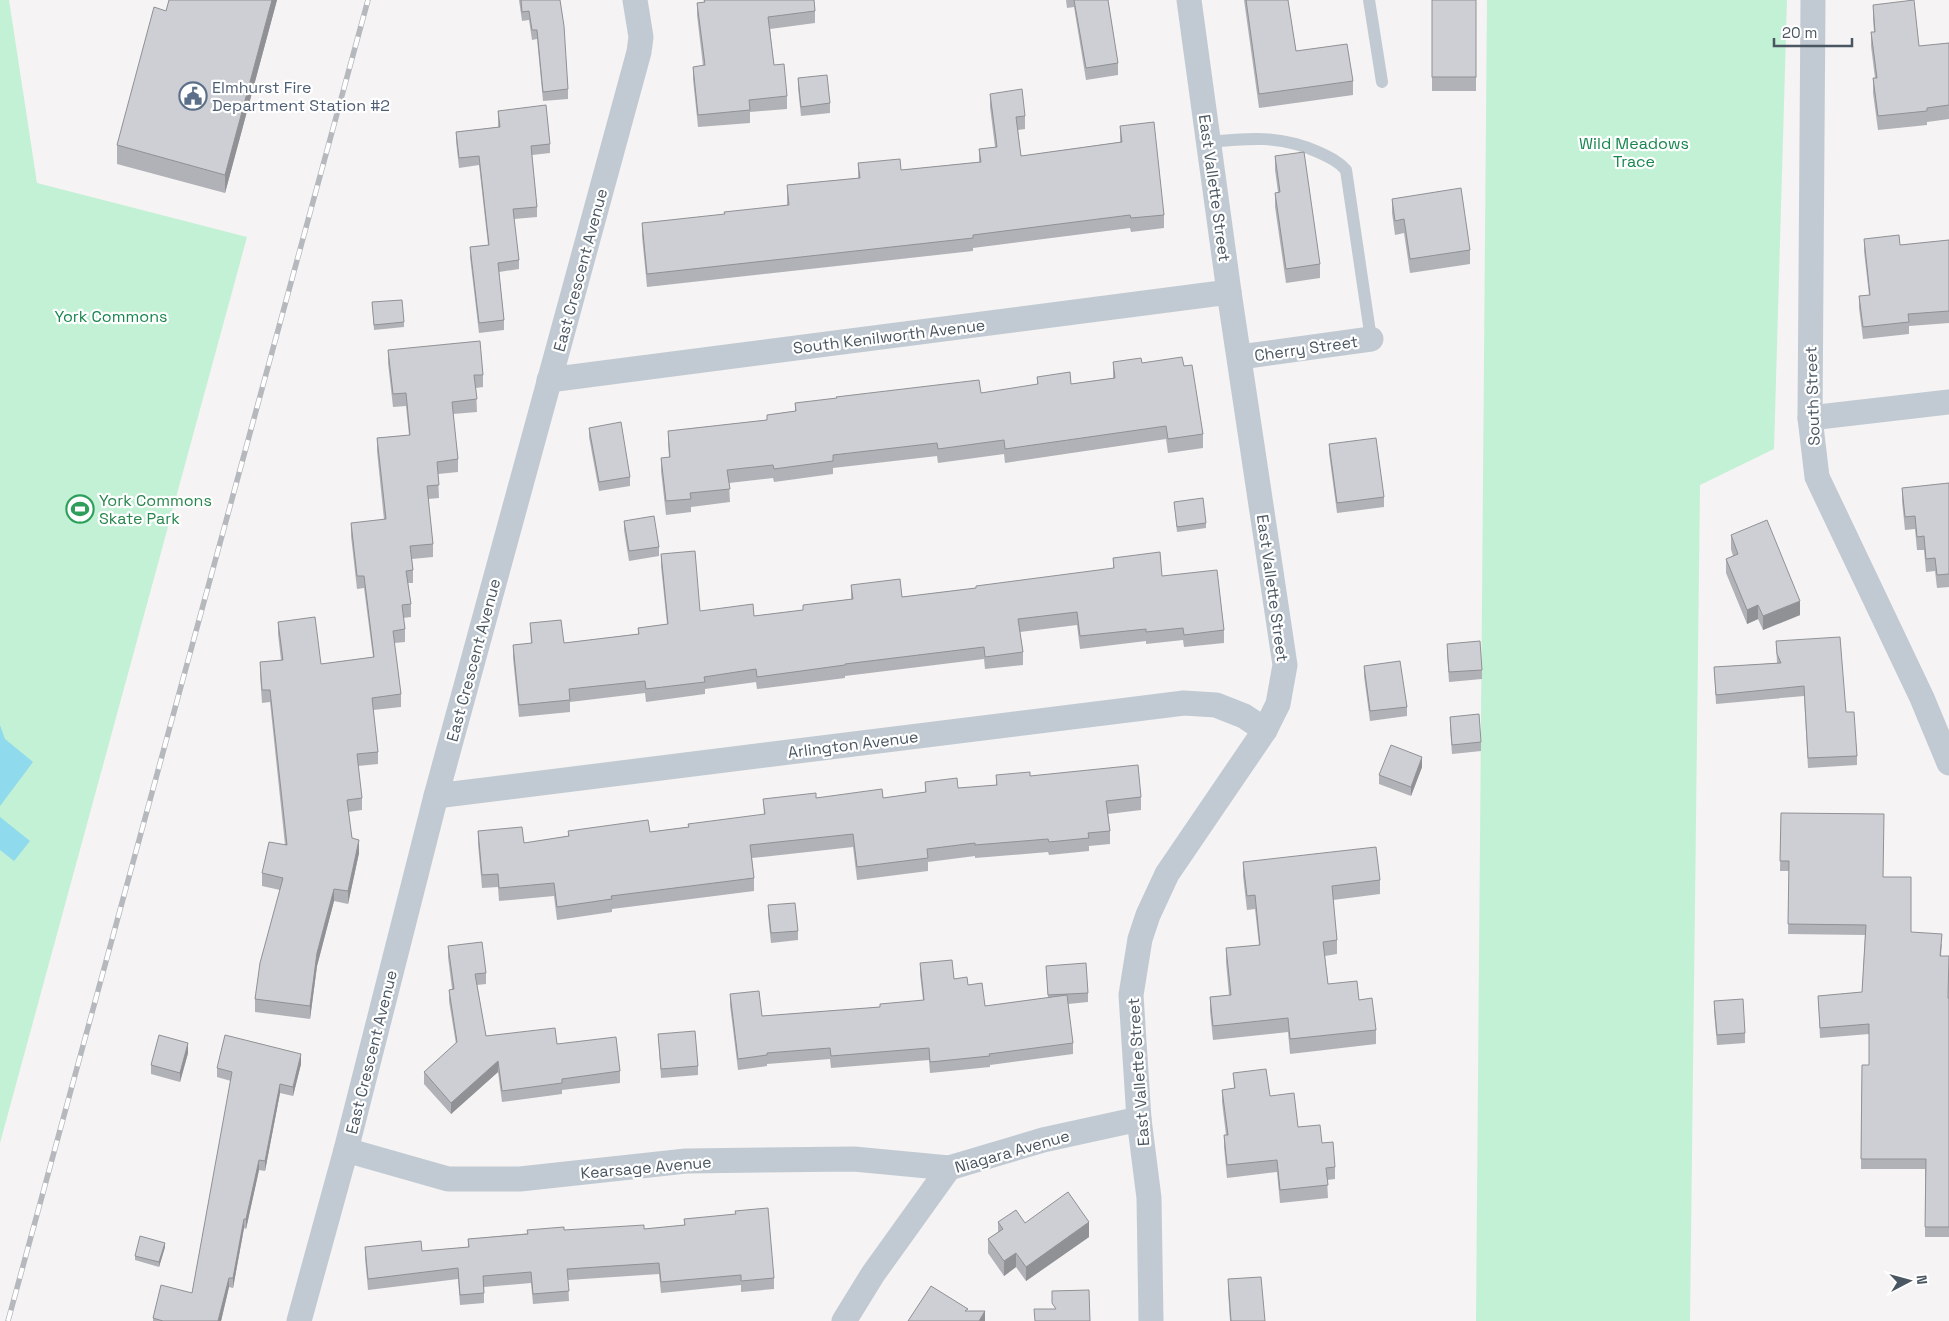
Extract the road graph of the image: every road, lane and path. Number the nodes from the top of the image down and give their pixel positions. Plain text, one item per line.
1 (635, 0) edge
2 (1189, 0) edge
3 (1369, 0) edge
4 (1813, 0) edge
5 (1382, 82) dead end
6 (1208, 142) junction
7 (1230, 292) junction
8 (1371, 339) joint
9 (1240, 356) junction
10 (549, 380) junction
11 (1949, 402) edge
12 (1810, 418) junction
13 (1264, 730) junction
14 (1949, 763) edge
15 (436, 796) junction
16 (1139, 1119) junction
17 (346, 1150) junction
18 (949, 1168) junction
19 (299, 1321) edge
20 (844, 1321) edge
21 (1151, 1321) edge

1 - 10 street, East Crescent Avenue
2 - 6 street, East Vallette Street
3 - 5 lane
4 - 12 street, South Street
6 - 7 street, East Vallette Street
6 - 8 lane
7 - 9 street, East Vallette Street
7 - 10 street, South Kenilworth Avenue
8 - 9 street, Cherry Street
9 - 13 street, East Vallette Street
10 - 15 street, East Crescent Avenue
11 - 12 street
12 - 14 street, South Street
13 - 15 street, Arlington Avenue
13 - 16 street, East Vallette Street
15 - 17 street, East Crescent Avenue
16 - 18 street, Niagara Avenue
16 - 21 street, East Vallette Street
17 - 18 street, Kearsage Avenue
17 - 19 street, East Crescent Avenue
18 - 20 street, Niagara Avenue

